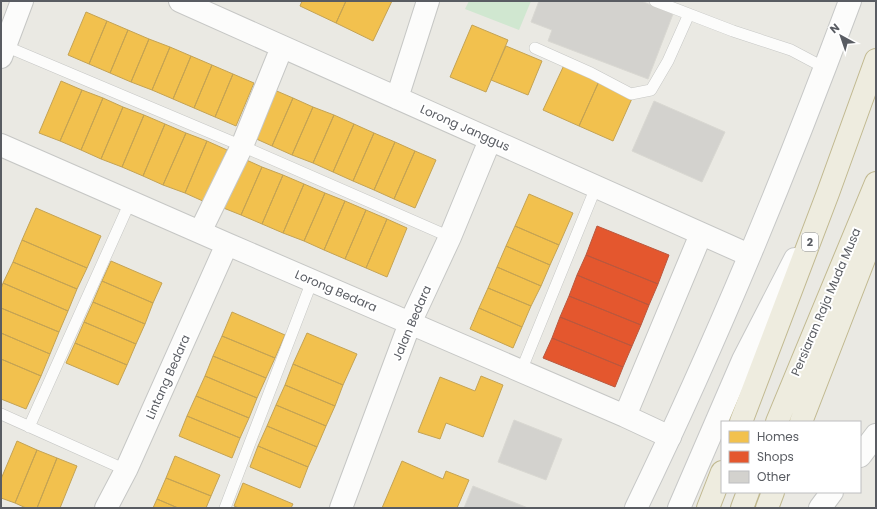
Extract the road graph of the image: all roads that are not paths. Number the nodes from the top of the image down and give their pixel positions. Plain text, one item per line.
1 (180, 1) edge
2 (428, 1) edge
3 (655, 1) edge
4 (850, 1) edge
5 (13, 10) edge
6 (689, 14) junction
7 (282, 47) junction
8 (535, 48) dead end
9 (3, 52) edge
10 (876, 60) edge
11 (825, 68) junction
12 (397, 98) junction
13 (490, 140) junction
14 (1, 145) edge
15 (242, 146) junction
16 (876, 183) edge
17 (596, 187) junction
18 (828, 193) junction
19 (130, 202) junction
20 (876, 207) edge
21 (200, 232) junction
22 (701, 234) junction
23 (450, 237) junction
24 (227, 244) junction
25 (749, 256) junction
26 (312, 281) junction
27 (410, 323) junction
28 (521, 371) junction
29 (1, 414) edge
30 (625, 416) junction
31 (741, 421) edge
32 (777, 421) edge
33 (801, 421) edge
34 (28, 427) junction
35 (876, 435) edge
36 (670, 438) junction
37 (861, 455) edge
38 (126, 470) junction
39 (721, 475) edge
40 (748, 493) edge
41 (773, 493) edge
42 (831, 493) edge
43 (106, 508) edge
44 (225, 508) edge
45 (341, 508) edge
46 (636, 508) edge
47 (679, 508) edge
48 (708, 508) edge
49 (742, 508) edge
50 (767, 508) edge
51 (820, 508) edge

1 - 7 street, Lorong Janggus
2 - 12 street
3 - 6 lane
4 - 11 street
5 - 9 street
6 - 8 lane
6 - 11 lane
7 - 12 street, Lorong Janggus
7 - 15 street
9 - 15 lane
10 - 18 highway, 2
11 - 25 street
12 - 13 street, Lorong Janggus
13 - 17 street, Lorong Janggus
13 - 23 street, Jalan Bedara
14 - 19 street, Lorong Bedara
15 - 21 street
15 - 23 lane
16 - 32 highway, Persiaran Raja Muda Musa
17 - 22 street, Lorong Janggus
17 - 28 lane
18 - 31 highway, 2
18 - 47 street
19 - 21 street, Lorong Bedara
19 - 34 lane
20 - 33 highway
21 - 24 street, Lorong Bedara
22 - 25 street, Lorong Janggus
22 - 30 street
23 - 27 street, Jalan Bedara
24 - 26 street, Lorong Bedara
24 - 38 street, Lintang Bedara
25 - 36 street
26 - 27 street, Lorong Bedara
26 - 44 lane
27 - 28 street, Lorong Bedara
27 - 45 street, Jalan Bedara
28 - 30 street, Lorong Bedara
29 - 34 lane
30 - 36 street, Lorong Bedara
34 - 38 lane
35 - 37 street
36 - 46 street
38 - 43 street, Lintang Bedara
39 - 48 highway
40 - 49 highway
41 - 50 highway
42 - 51 street

